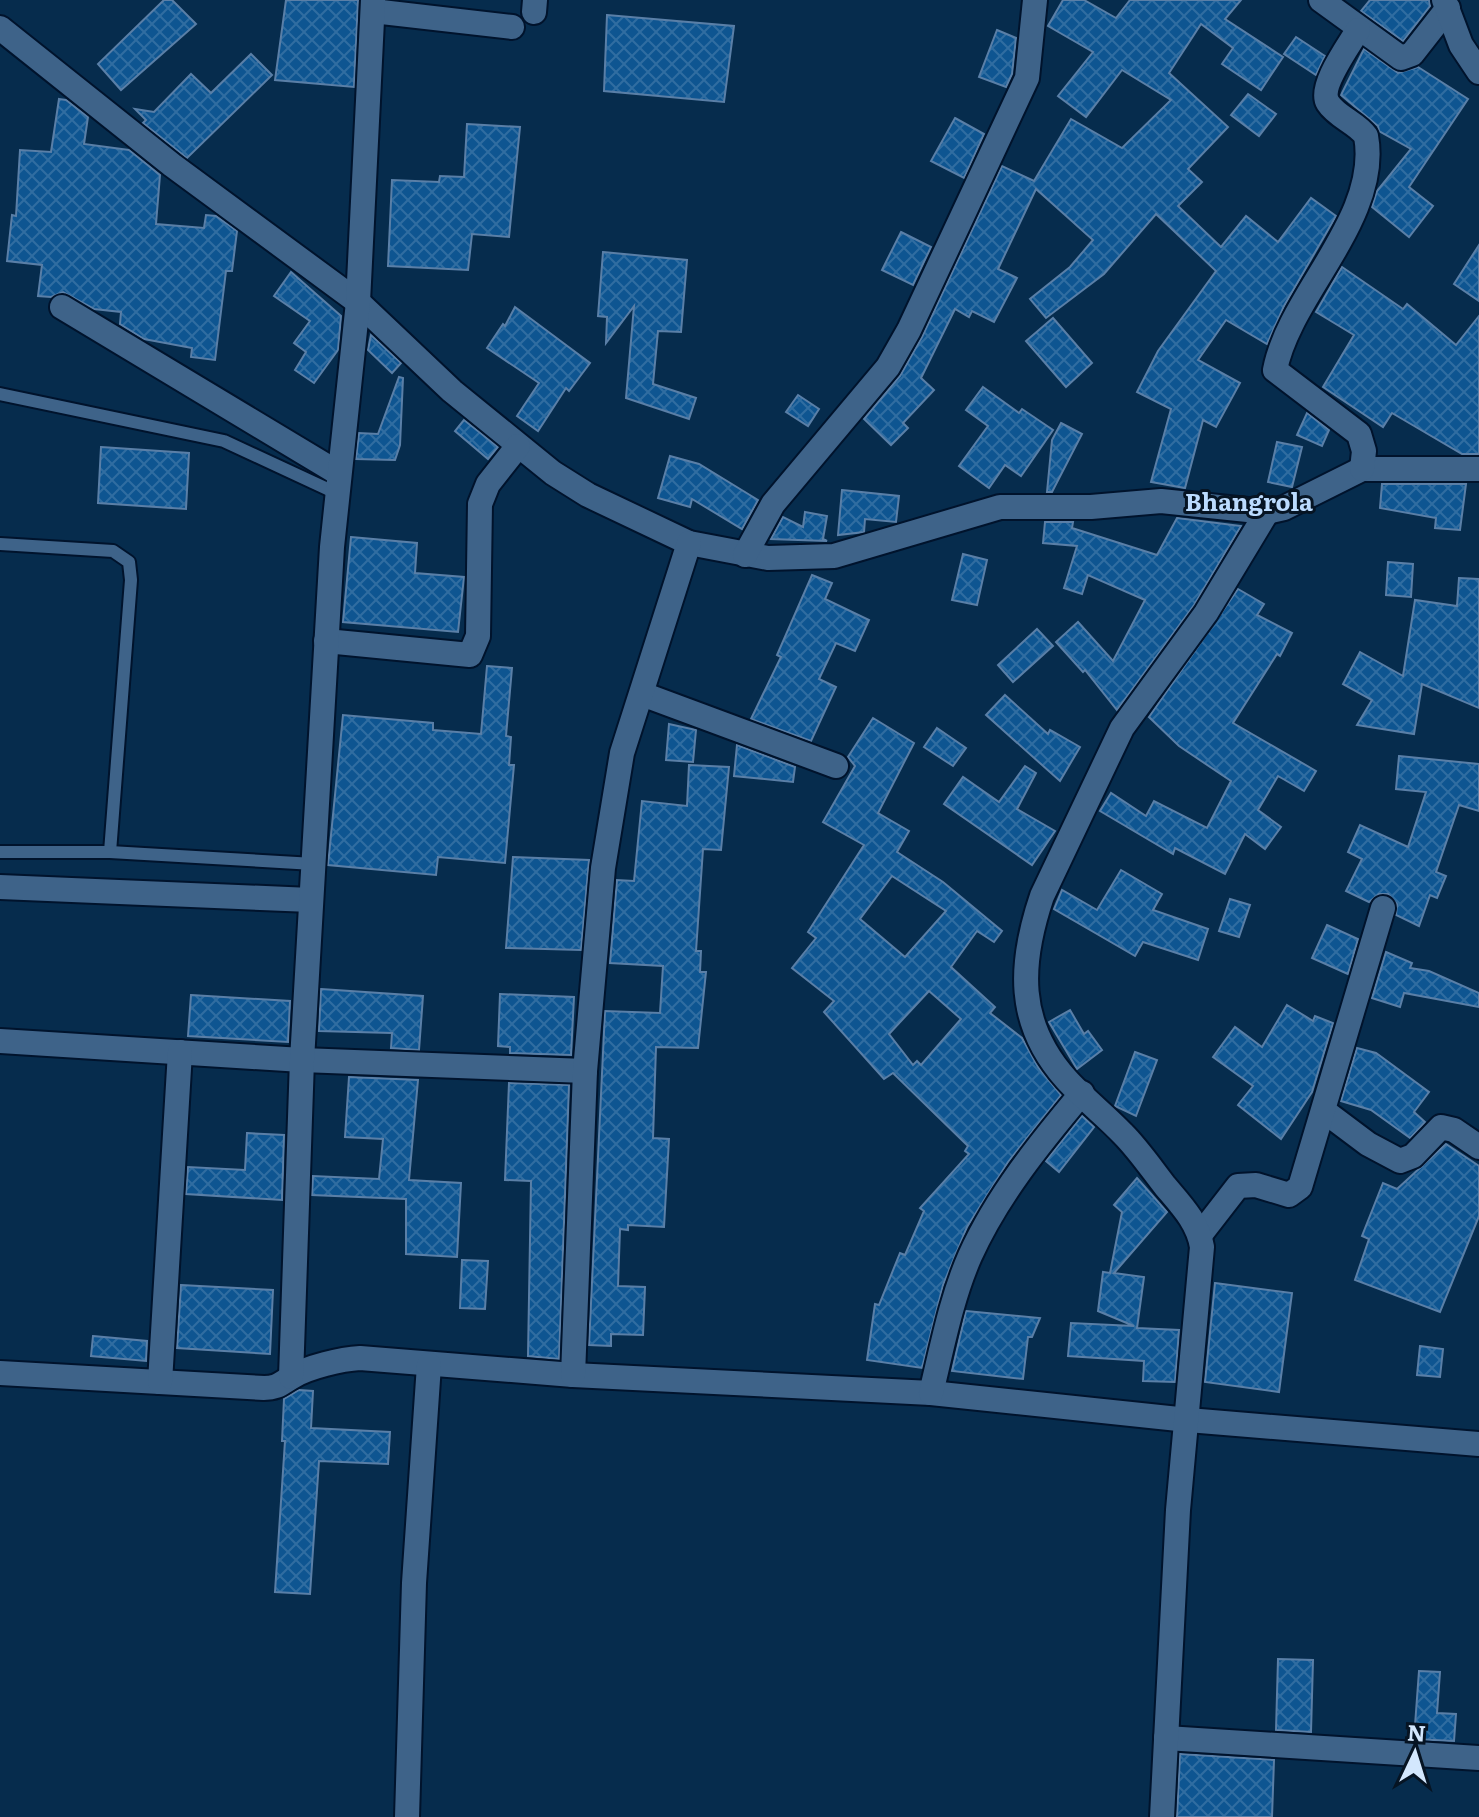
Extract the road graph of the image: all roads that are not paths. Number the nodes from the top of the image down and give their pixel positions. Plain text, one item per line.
1 (1035, 0) edge
2 (1321, 0) edge
3 (1446, 4) edge
4 (373, 5) edge
5 (512, 27) dead end
6 (0, 28) edge
7 (1358, 30) junction
8 (1479, 72) edge
9 (358, 302) junction
10 (62, 307) dead end
11 (0, 394) edge
12 (518, 446) junction
13 (1362, 469) junction
14 (1479, 469) edge
15 (337, 483) junction
16 (1267, 512) junction
17 (689, 543) junction
18 (0, 544) edge
19 (745, 555) junction
20 (326, 641) junction
21 (642, 694) junction
22 (836, 766) dead end
23 (0, 852) edge
24 (110, 852) junction
25 (314, 864) junction
26 (0, 887) edge
27 (311, 900) junction
28 (1383, 908) dead end
29 (0, 1041) edge
30 (180, 1052) junction
31 (302, 1060) junction
32 (585, 1071) junction
33 (1082, 1093) junction
34 (1324, 1111) junction
35 (1479, 1147) edge
36 (1200, 1235) junction
37 (429, 1365) junction
38 (0, 1373) edge
39 (573, 1375) junction
40 (291, 1377) junction
41 (160, 1382) junction
42 (931, 1393) junction
43 (1188, 1420) junction
44 (1479, 1444) edge
45 (1166, 1738) junction
46 (1479, 1758) edge
47 (407, 1817) edge
48 (1162, 1817) edge

1 - 19 street
2 - 7 street
3 - 7 street
3 - 8 street
4 - 5 street
4 - 9 street
6 - 9 street
7 - 13 street
9 - 12 street
9 - 15 street
10 - 15 street
11 - 15 lane
12 - 17 street
12 - 20 street
13 - 14 street
13 - 16 street
15 - 20 street
16 - 19 street
16 - 33 street
17 - 19 street
17 - 21 street
18 - 24 lane
20 - 25 street
21 - 22 street
21 - 32 street
23 - 24 lane
24 - 25 lane
25 - 27 street
26 - 27 street
27 - 31 street
28 - 34 street
29 - 30 street
30 - 31 street
30 - 41 street
31 - 32 street
31 - 40 street
32 - 39 street
33 - 36 street
33 - 42 street
34 - 35 street
34 - 36 street
36 - 43 street
37 - 39 street
37 - 40 street
37 - 47 street
38 - 41 street
39 - 42 street
40 - 41 street
42 - 43 street
43 - 44 street
43 - 45 street
45 - 46 street
45 - 48 street

